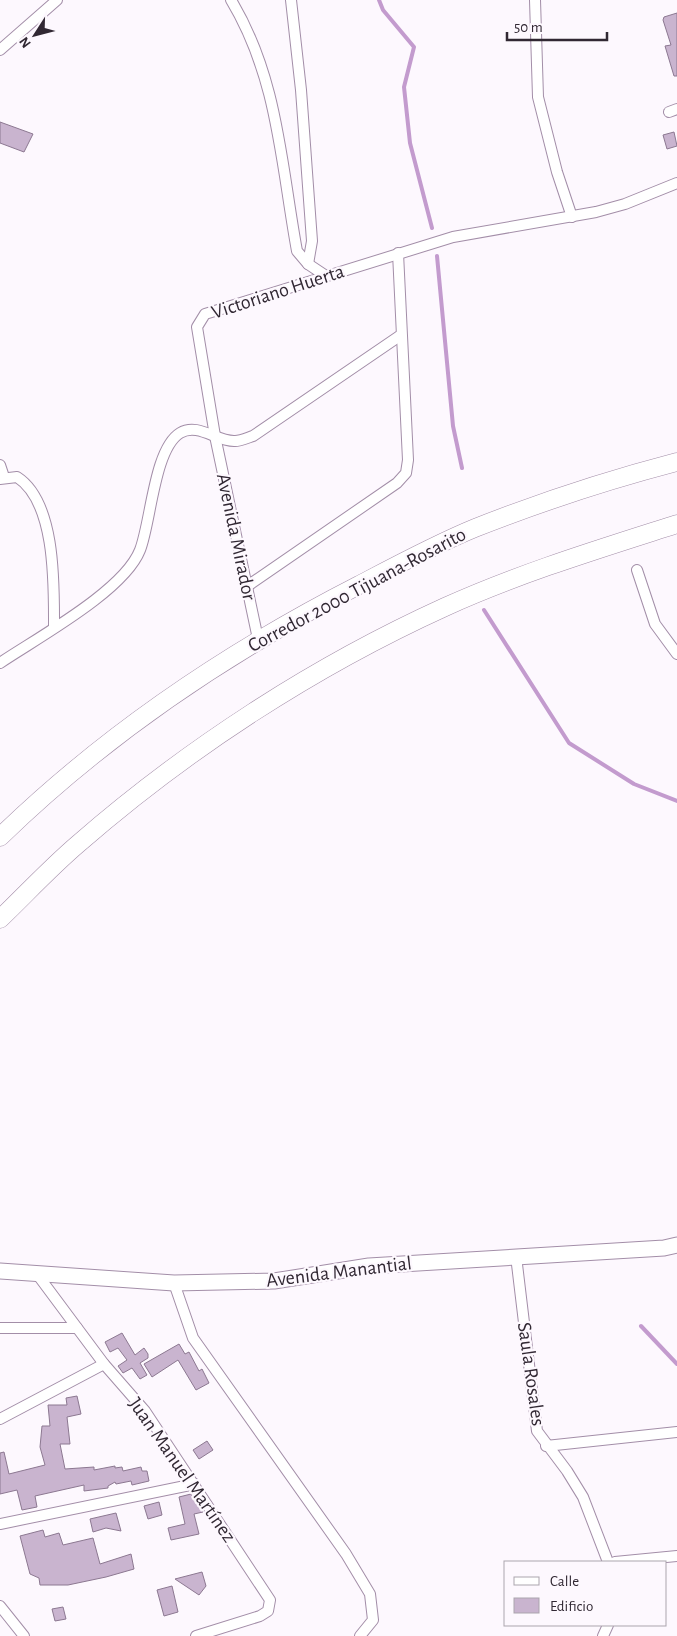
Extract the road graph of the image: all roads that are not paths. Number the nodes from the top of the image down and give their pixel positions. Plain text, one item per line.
1 (57, 0) edge
2 (231, 0) edge
3 (291, 0) edge
4 (535, 0) edge
5 (0, 50) edge
6 (677, 183) edge
7 (572, 217) junction
8 (398, 253) junction
9 (308, 264) junction
10 (326, 276) junction
11 (402, 334) junction
12 (215, 436) junction
13 (677, 462) edge
14 (0, 465) edge
15 (2, 478) edge
16 (677, 524) edge
17 (637, 570) dead end
18 (246, 587) junction
19 (54, 627) junction
20 (258, 639) junction
21 (677, 654) edge
22 (0, 663) edge
23 (0, 837) edge
24 (0, 919) edge
25 (677, 1245) edge
26 (516, 1256) junction
27 (0, 1271) edge
28 (37, 1274) junction
29 (174, 1283) junction
30 (0, 1328) edge
31 (77, 1328) junction
32 (104, 1364) junction
33 (0, 1419) edge
34 (677, 1432) edge
35 (546, 1446) junction
36 (196, 1484) junction
37 (0, 1524) edge
38 (677, 1556) edge
39 (608, 1561) edge
40 (625, 1561) edge
41 (0, 1606) edge
42 (24, 1636) edge
43 (196, 1636) edge
44 (360, 1636) edge

1 - 5 street
2 - 9 street
3 - 9 street
4 - 7 street
6 - 7 street, Victoriano Huerta
7 - 8 street, Victoriano Huerta
8 - 10 street, Victoriano Huerta
8 - 11 street
9 - 10 street
10 - 12 street, Victoriano Huerta
11 - 12 street
11 - 18 street
12 - 18 street, Avenida Mirador
12 - 19 street
13 - 20 highway, Corredor 2000 Tijuana-Rosarito
14 - 15 street
15 - 19 street
16 - 24 highway
17 - 21 street
18 - 20 street, Avenida Mirador
19 - 22 street
20 - 23 highway, Corredor 2000 Tijuana-Rosarito
25 - 26 main road, Avenida Manantial
26 - 29 main road, Avenida Manantial
26 - 35 street, Saula Rosales
27 - 28 main road, Avenida Manantial
28 - 29 main road, Avenida Manantial
28 - 31 street, Juan Manuel Martínez
29 - 44 street
30 - 31 street
31 - 32 street, Juan Manuel Martínez
32 - 33 street
32 - 36 street, Juan Manuel Martínez
34 - 35 street
35 - 39 street, Saula Rosales
36 - 37 street
36 - 43 street, Juan Manuel Martínez
38 - 40 street
41 - 42 street

